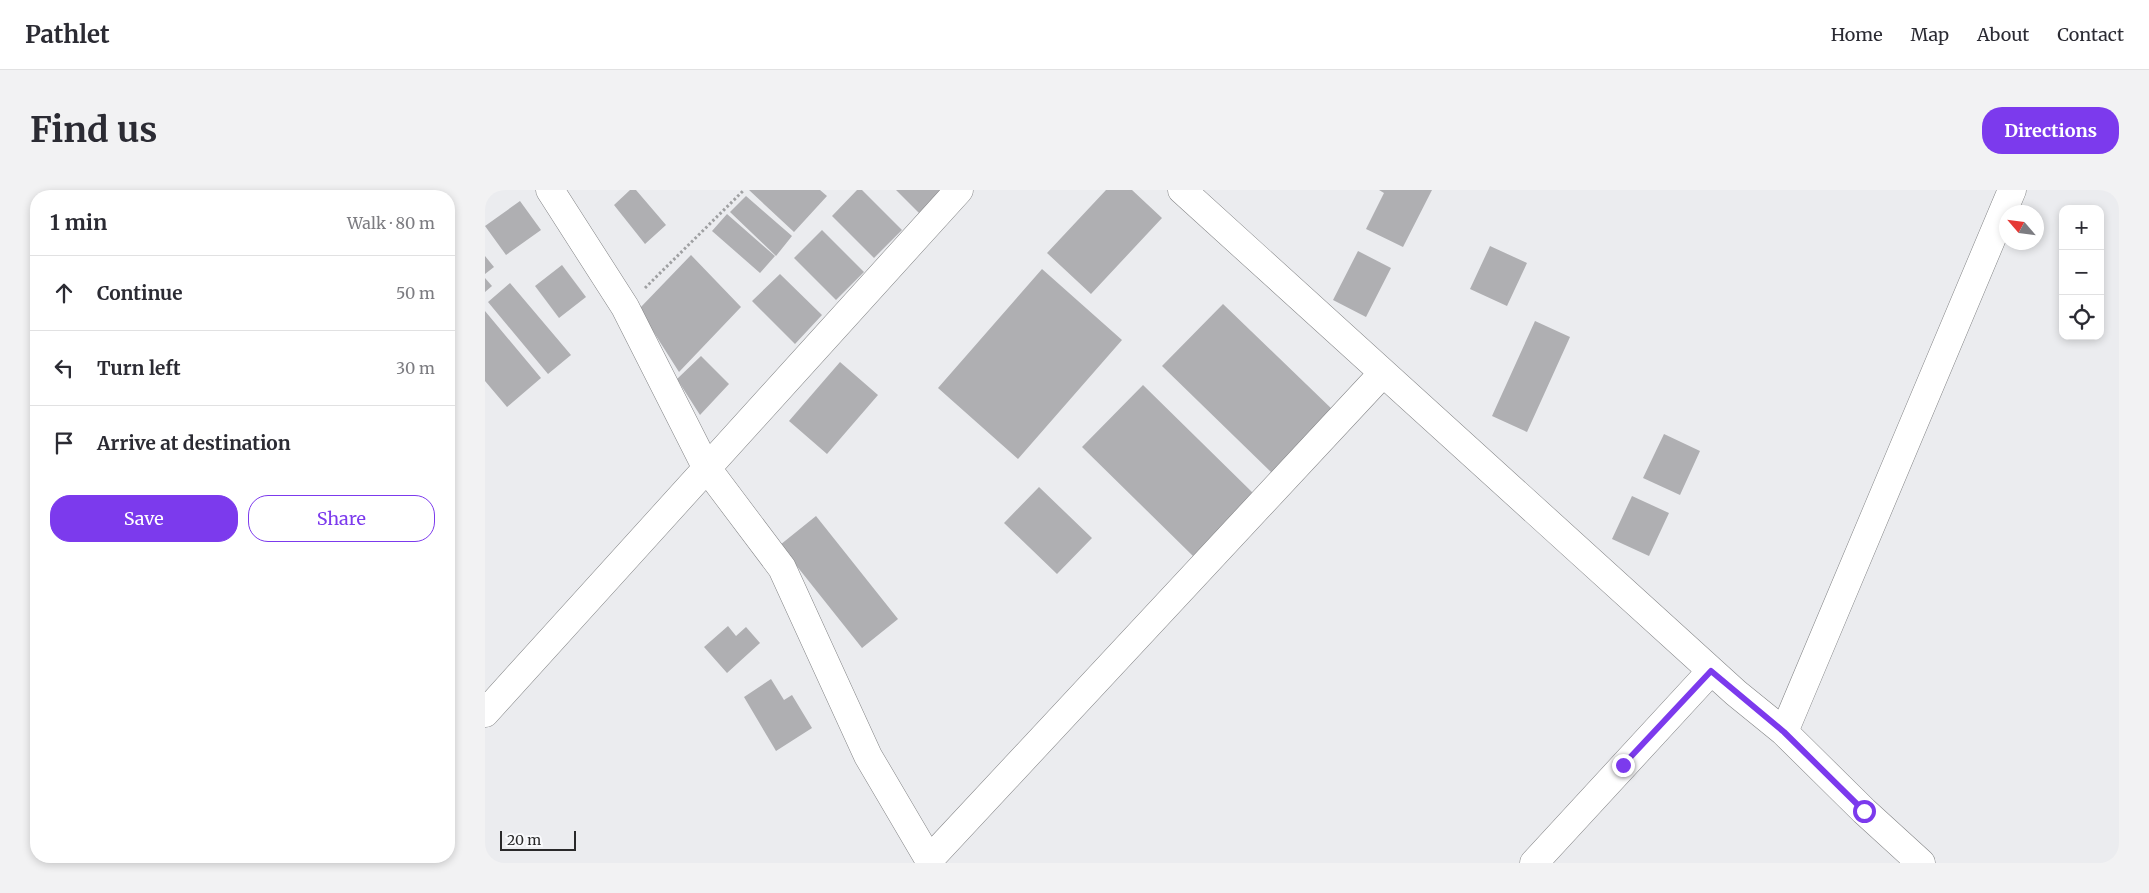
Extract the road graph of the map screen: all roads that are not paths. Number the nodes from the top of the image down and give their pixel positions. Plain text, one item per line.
1 (550, 190) edge
2 (959, 190) edge
3 (1182, 190) edge
4 (2012, 190) edge
5 (1383, 373) junction
6 (706, 467) junction
7 (1711, 671) junction
8 (485, 713) edge
9 (1784, 732) junction
10 (930, 862) edge
11 (1534, 863) edge
12 (1921, 863) edge

1 - 6 street
2 - 6 street
3 - 5 street
4 - 9 street
5 - 7 street
5 - 10 street
6 - 8 street
6 - 10 street
7 - 9 street
7 - 11 street
9 - 12 street

